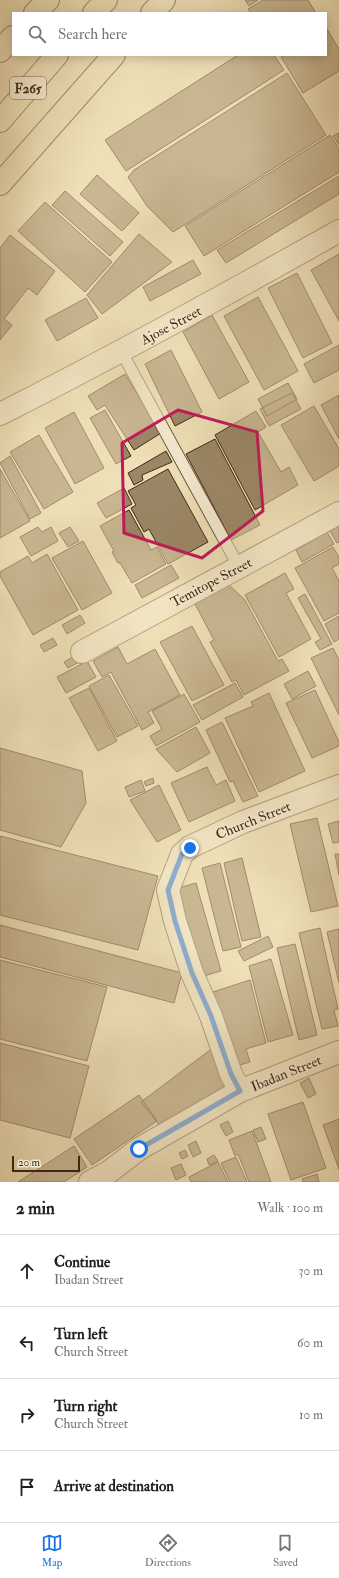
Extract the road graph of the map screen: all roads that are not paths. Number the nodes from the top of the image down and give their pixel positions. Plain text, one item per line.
1 (48, 0) edge
2 (106, 0) edge
3 (164, 0) edge
4 (37, 12) edge
5 (95, 12) edge
6 (153, 12) edge
7 (12, 38) edge
8 (0, 51) edge
9 (56, 56) edge
10 (113, 56) edge
11 (0, 121) edge
12 (0, 184) edge
13 (339, 231) edge
14 (122, 352) junction
15 (0, 414) edge
16 (339, 513) edge
17 (240, 567) junction
18 (82, 652) dead end
19 (339, 786) edge
20 (339, 1052) edge
21 (240, 1091) junction
22 (104, 1179) edge

1 - 4 main road
2 - 5 main road
3 - 6 main road
7 - 8 main road
9 - 11 main road, F265
10 - 12 main road
13 - 14 street, Ajose Street
14 - 15 street, Ajose Street
14 - 17 lane
16 - 17 street, Temitope Street
17 - 18 street, Temitope Street
19 - 21 street, Church Street
20 - 21 street, Ibadan Street
21 - 22 street, Ibadan Street

